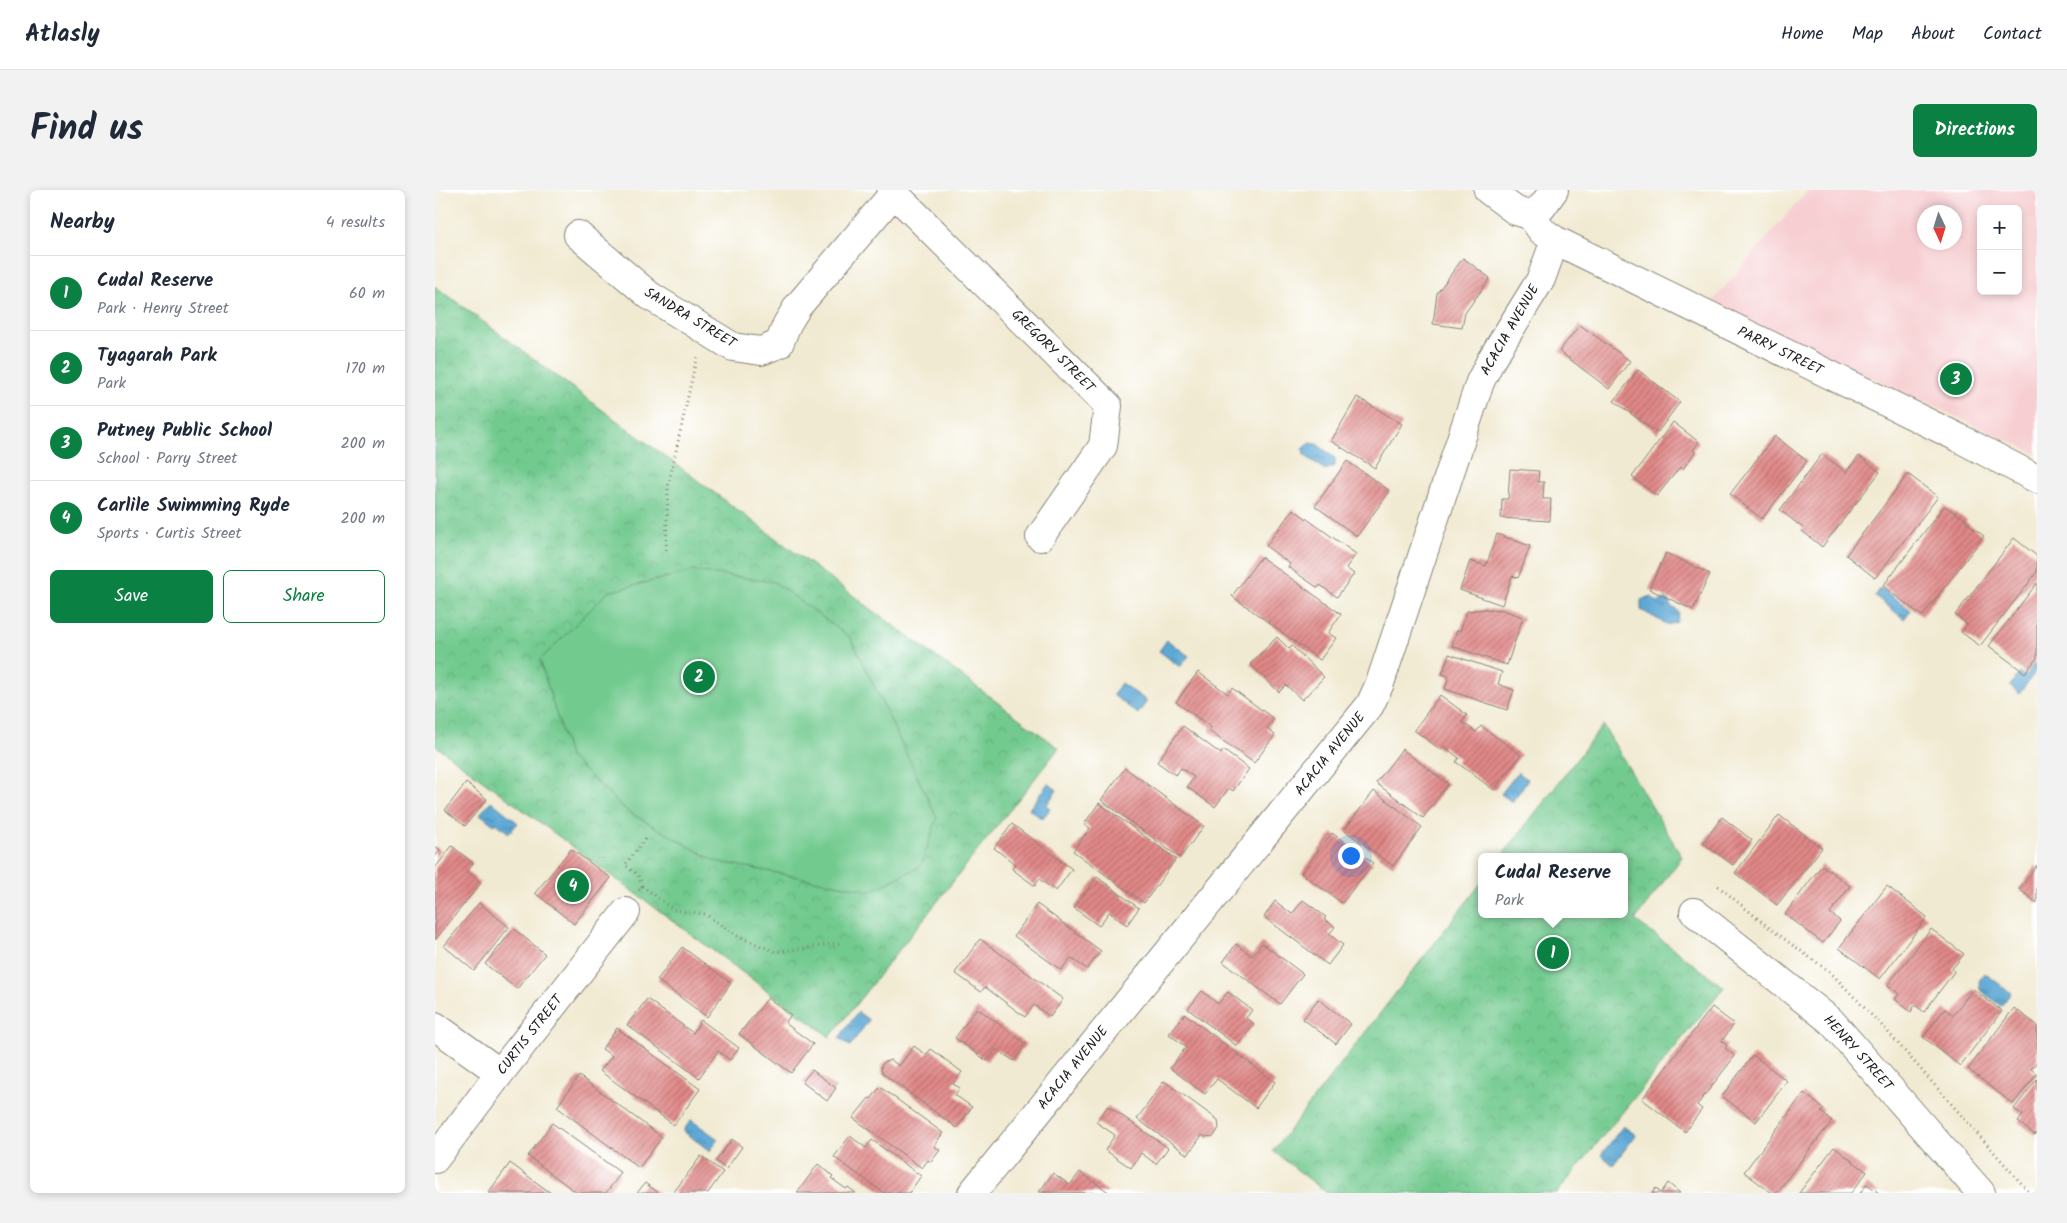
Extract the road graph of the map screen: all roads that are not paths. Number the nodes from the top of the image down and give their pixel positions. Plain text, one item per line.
1 (1488, 190) edge
2 (1555, 190) edge
3 (892, 191) edge
4 (1530, 215) junction
5 (578, 235) dead end
6 (1555, 240) junction
7 (2037, 479) edge
8 (1040, 537) dead end
9 (626, 912) road end
10 (1694, 912) dead end
11 (435, 1026) edge
12 (500, 1073) junction
13 (435, 1159) edge
14 (972, 1193) edge
15 (1981, 1193) edge

1 - 4 street
2 - 4 street
3 - 5 street, SANDRA STREET
3 - 8 street, GREGORY STREET
4 - 6 street, PARRY STREET
6 - 7 street, PARRY STREET
6 - 14 street, ACACIA AVENUE
9 - 12 street, CURTIS STREET
10 - 15 street, HENRY STREET
11 - 12 street
12 - 13 street, CURTIS STREET

